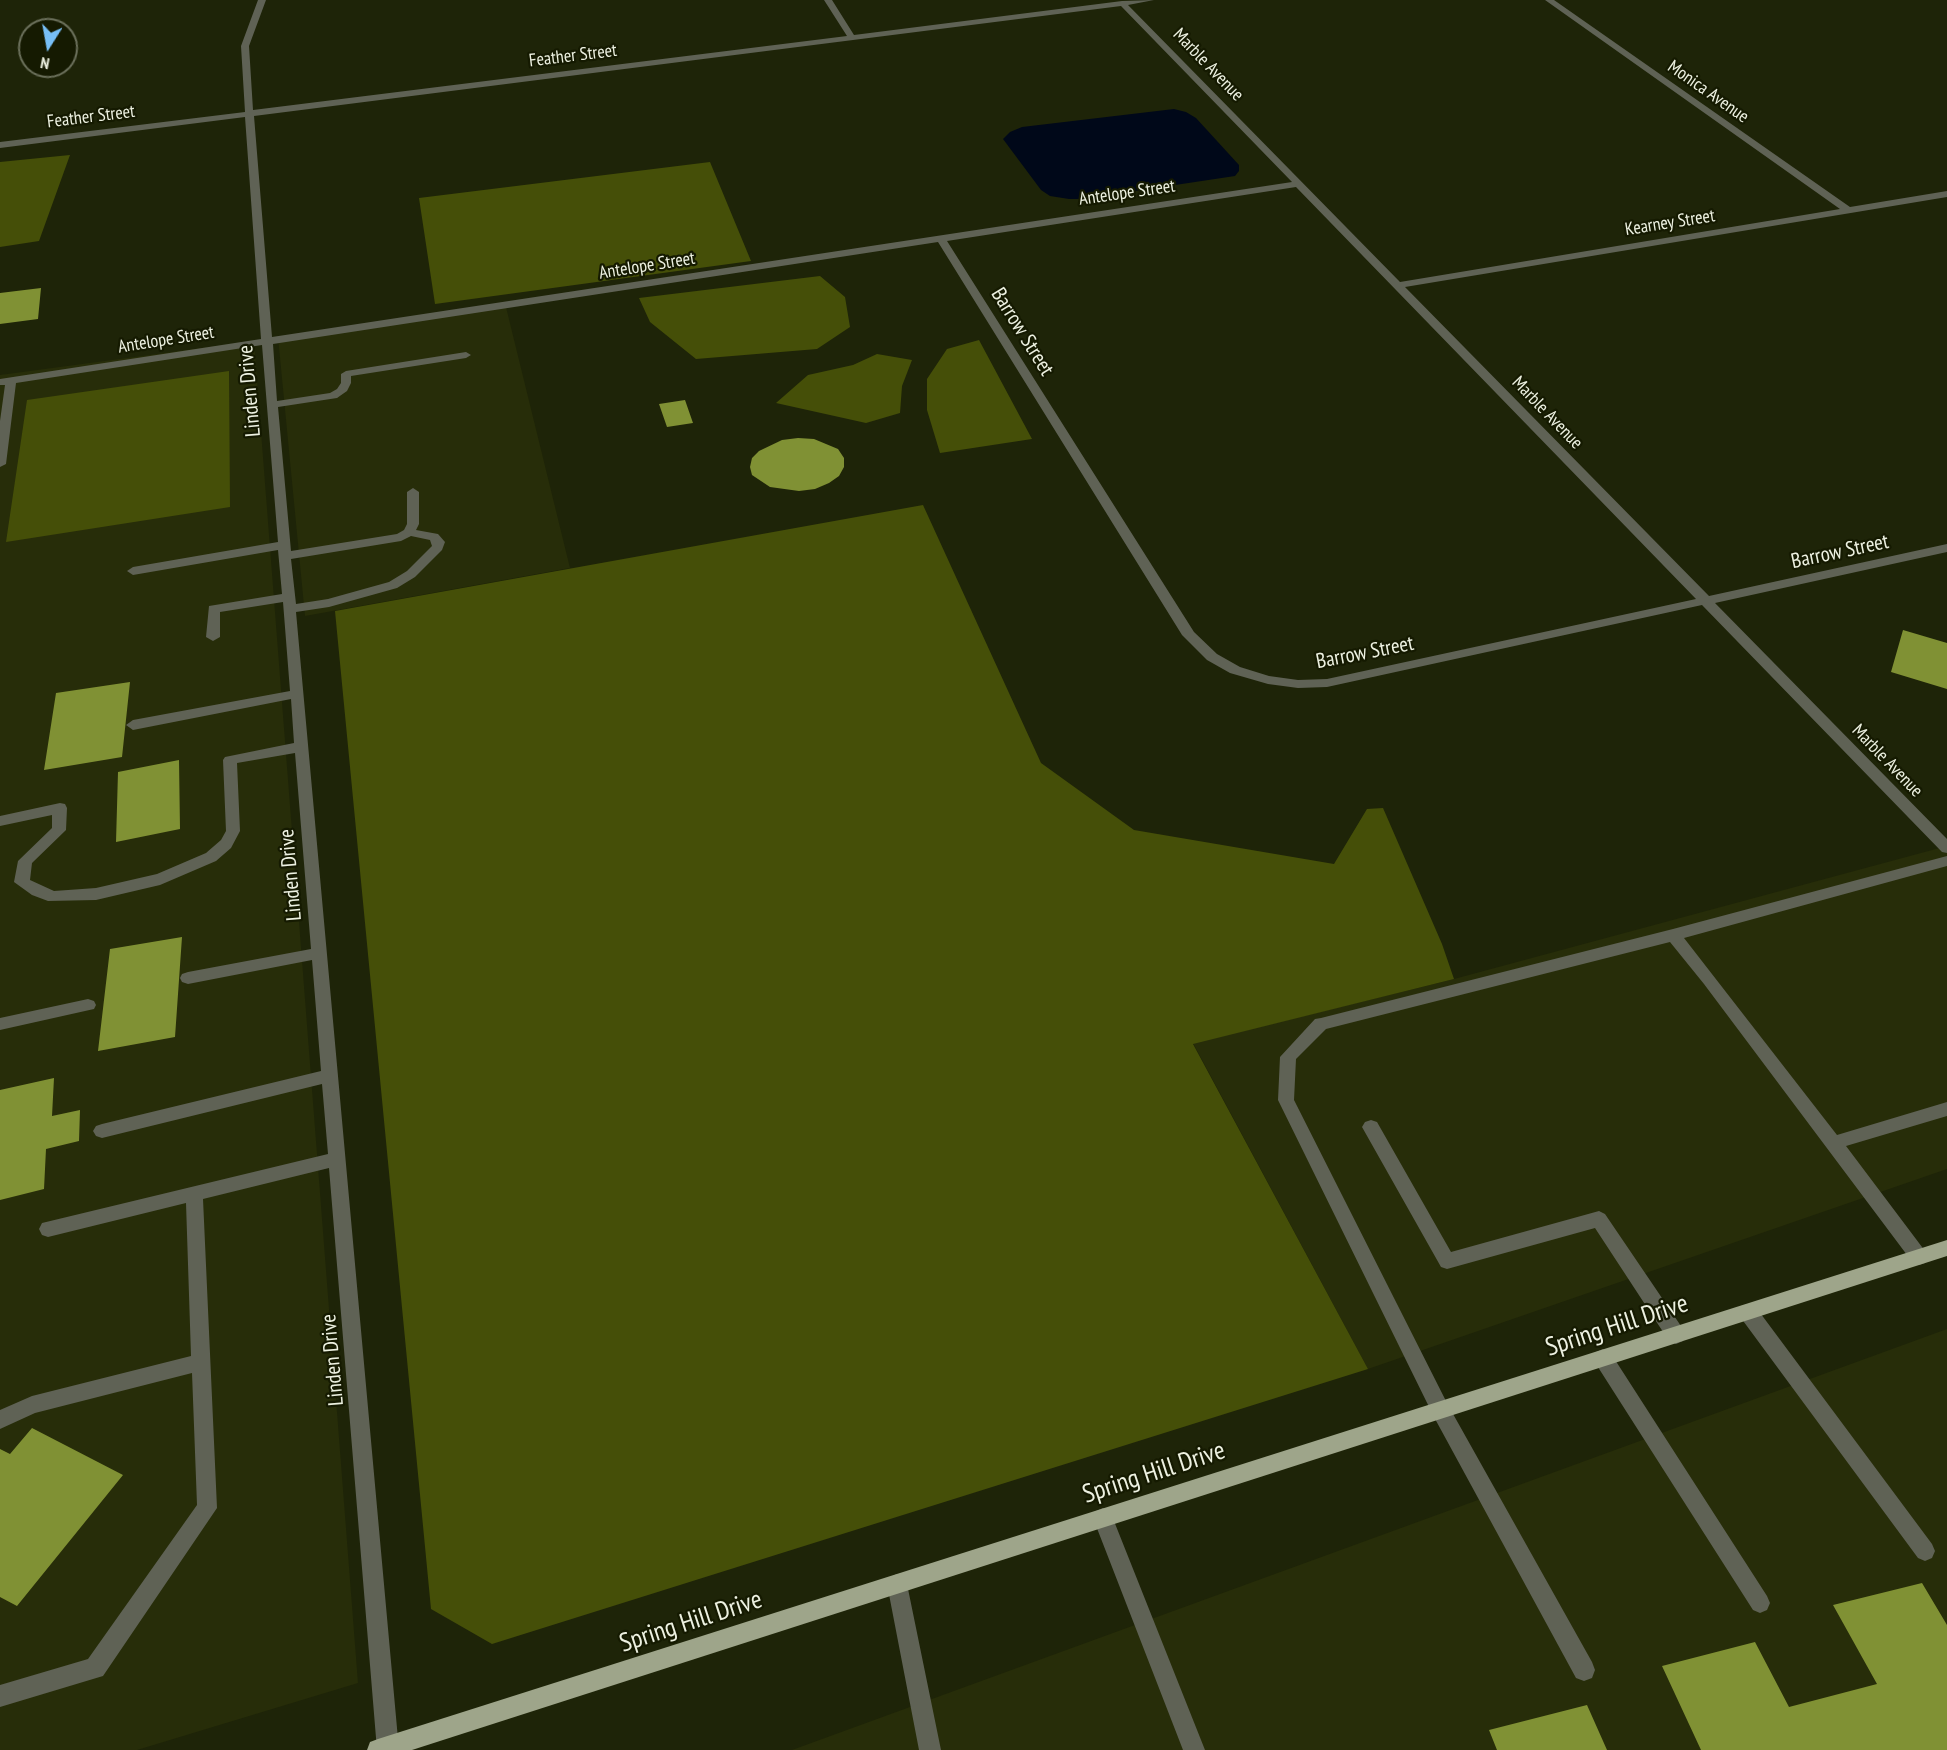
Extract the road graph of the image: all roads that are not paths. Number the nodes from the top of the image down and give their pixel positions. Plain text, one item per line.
1 (262, 0) edge
2 (828, 0) edge
3 (1150, 0) edge
4 (1549, 0) edge
5 (1122, 3) junction
6 (852, 38) junction
7 (249, 113) junction
8 (0, 145) edge
9 (1299, 184) junction
10 (1947, 194) edge
11 (1848, 210) junction
12 (940, 237) junction
13 (1398, 285) junction
14 (266, 342) junction
15 (466, 355) dead end
16 (6, 382) edge
17 (272, 405) junction
18 (0, 464) edge
19 (413, 492) dead end
20 (409, 532) junction
21 (1947, 548) edge
22 (284, 551) junction
23 (133, 571) dead end
24 (1706, 602) junction
25 (289, 603) junction
26 (213, 637) dead end
27 (296, 693) junction
28 (133, 725) dead end
29 (301, 747) junction
30 (0, 821) edge
31 (1947, 848) edge
32 (1947, 861) edge
33 (1673, 935) junction
34 (319, 953) junction
35 (188, 978) dead end
36 (88, 1005) dead end
37 (0, 1024) edge
38 (329, 1076) junction
39 (1947, 1109) edge
40 (1371, 1127) dead end
41 (102, 1131) dead end
42 (1833, 1143) junction
43 (337, 1159) junction
44 (194, 1194) junction
45 (48, 1229) dead end
46 (1945, 1252) edge
47 (1919, 1257) junction
48 (1748, 1312) junction
49 (1676, 1335) junction
50 (1603, 1358) junction
51 (201, 1362) junction
52 (1441, 1411) junction
53 (0, 1420) edge
54 (1103, 1518) junction
55 (1925, 1551) dead end
56 (897, 1584) junction
57 (1760, 1603) dead end
58 (1584, 1670) dead end
59 (0, 1696) edge
60 (384, 1749) edge
61 (930, 1750) edge
62 (1194, 1750) edge

1 - 7 street, Linden Drive
2 - 6 street
3 - 5 street, Feather Street
4 - 11 street, Monica Avenue
5 - 6 street, Feather Street
5 - 9 street, Marble Avenue
6 - 7 street, Feather Street
7 - 8 street, Feather Street
7 - 14 street, Linden Drive
9 - 12 street, Antelope Street
9 - 13 street, Marble Avenue
10 - 11 street, Kearney Street
11 - 13 street, Kearney Street
12 - 14 street, Antelope Street
12 - 24 street, Barrow Street
13 - 24 street, Marble Avenue
14 - 16 street, Antelope Street
14 - 17 street, Linden Drive
15 - 17 street
16 - 18 street
17 - 22 street, Linden Drive
19 - 20 street
20 - 22 street
20 - 25 street
21 - 24 street, Barrow Street
22 - 23 street
22 - 25 street, Linden Drive
24 - 31 street, Marble Avenue
25 - 26 street
25 - 27 street, Linden Drive
27 - 28 street
27 - 29 street, Linden Drive
29 - 30 street
29 - 34 street, Linden Drive
32 - 33 street
33 - 42 street
33 - 52 street
34 - 35 street
34 - 38 street, Linden Drive
36 - 37 street
38 - 41 street
38 - 43 street, Linden Drive
39 - 42 street
40 - 49 street
42 - 47 street
43 - 44 street
43 - 60 street, Linden Drive
44 - 45 street
44 - 51 street
46 - 47 main road, Spring Hill Drive
47 - 48 main road, Spring Hill Drive
48 - 49 main road, Spring Hill Drive
48 - 55 street
49 - 50 main road, Spring Hill Drive
50 - 52 main road, Spring Hill Drive
50 - 57 street
51 - 53 street
51 - 59 street
52 - 54 main road, Spring Hill Drive
52 - 58 street
54 - 56 main road, Spring Hill Drive
54 - 62 street
56 - 60 main road, Spring Hill Drive
56 - 61 street

